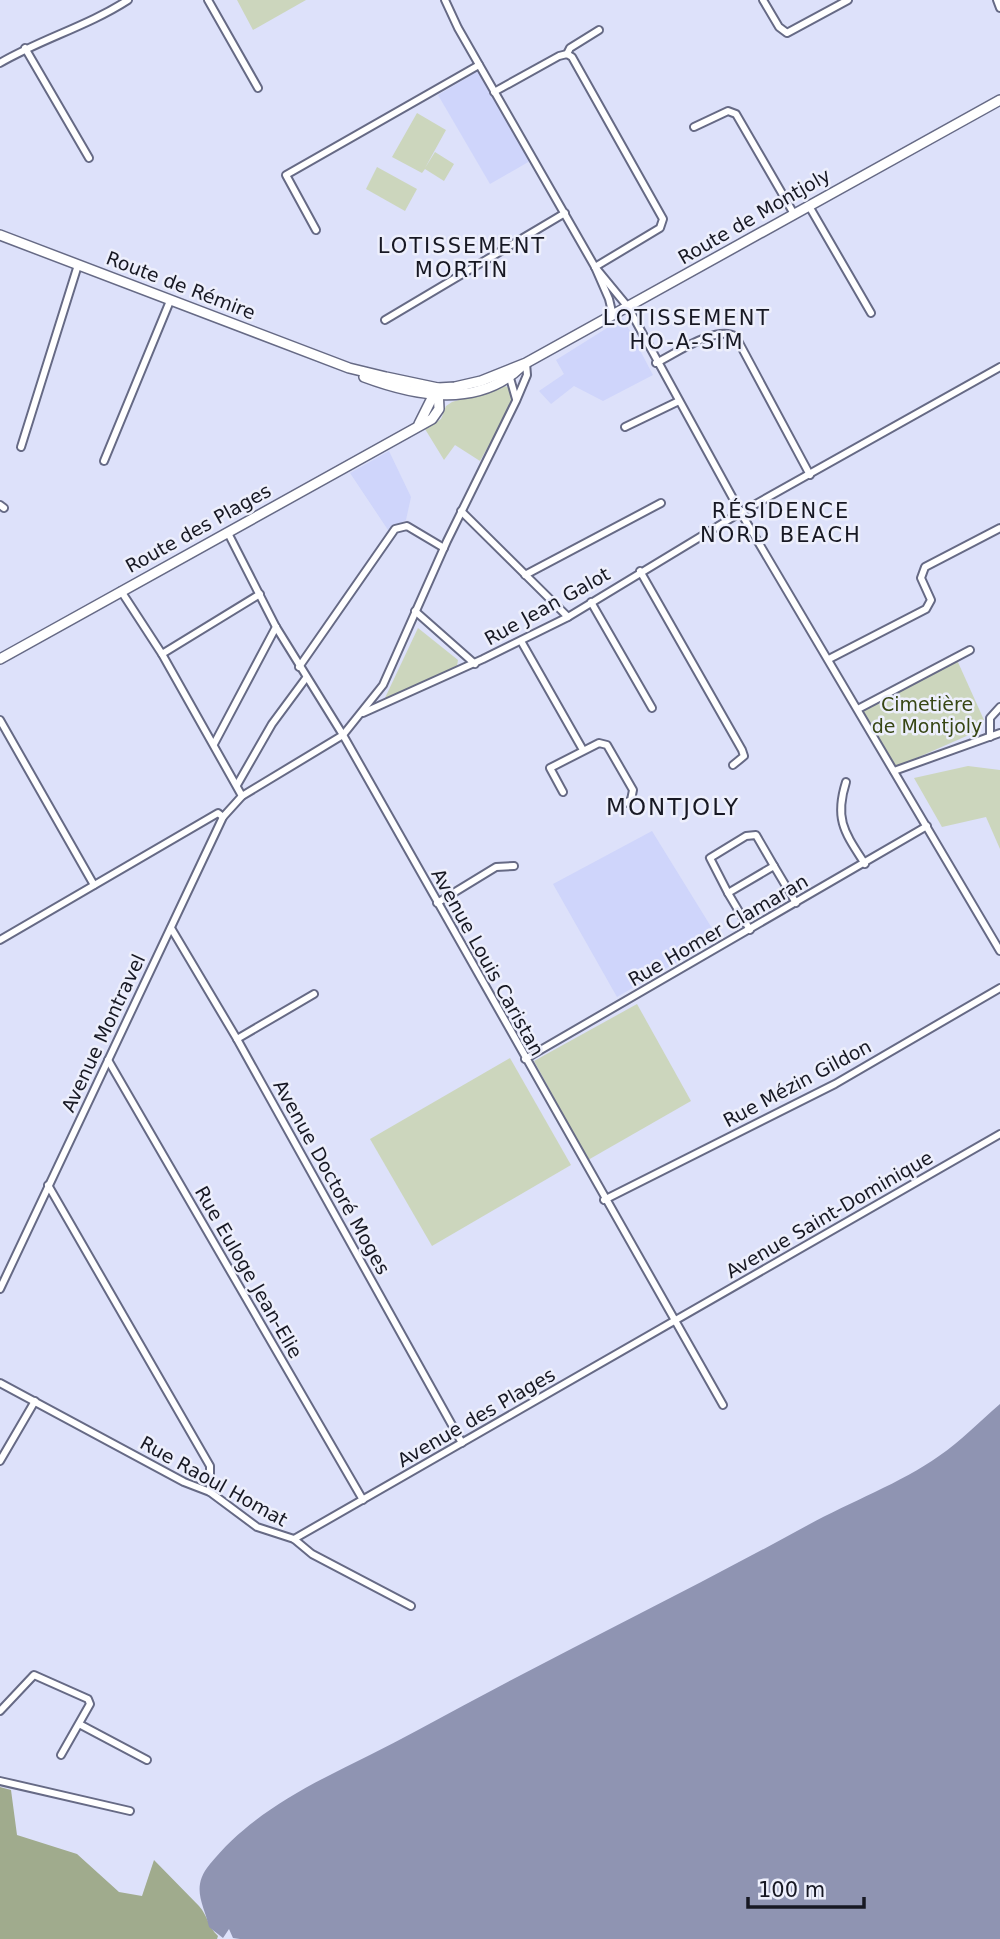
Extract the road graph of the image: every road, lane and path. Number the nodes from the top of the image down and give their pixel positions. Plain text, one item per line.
1 (128, 0) edge
2 (208, 0) edge
3 (445, 0) edge
4 (763, 0) edge
5 (849, 0) edge
6 (997, 0) edge
7 (837, 3) edge
8 (1000, 8) edge
9 (599, 30) dead end
10 (25, 48) junction
11 (567, 54) junction
12 (0, 63) edge
13 (479, 65) junction
14 (258, 88) dead end
15 (495, 92) junction
16 (1000, 100) edge
17 (694, 127) dead end
18 (89, 158) dead end
19 (809, 205) junction
20 (565, 213) junction
21 (794, 214) junction
22 (316, 230) dead end
23 (0, 235) edge
24 (78, 265) junction
25 (595, 267) junction
26 (170, 301) junction
27 (628, 307) junction
28 (871, 313) dead end
29 (612, 317) junction
30 (385, 320) dead end
31 (526, 363) junction
32 (656, 363) junction
33 (516, 367) junction
34 (1000, 367) edge
35 (349, 368) junction
36 (510, 378) junction
37 (439, 391) junction
38 (414, 394) junction
39 (516, 401) junction
40 (679, 401) junction
41 (427, 411) junction
42 (625, 428) dead end
43 (414, 429) junction
44 (21, 447) dead end
45 (104, 461) dead end
46 (810, 475) junction
47 (661, 503) dead end
48 (461, 511) junction
49 (741, 513) junction
50 (1000, 528) edge
51 (228, 533) junction
52 (444, 548) junction
53 (640, 572) junction
54 (525, 575) junction
55 (121, 591) junction
56 (260, 594) junction
57 (591, 602) junction
58 (415, 611) junction
59 (568, 617) junction
60 (276, 627) junction
61 (521, 641) junction
62 (970, 650) dead end
63 (162, 654) junction
64 (0, 659) edge
65 (829, 659) junction
66 (475, 663) junction
67 (299, 667) junction
68 (306, 678) junction
69 (1000, 707) edge
70 (652, 708) dead end
71 (858, 709) junction
72 (361, 714) junction
73 (0, 720) edge
74 (1000, 733) edge
75 (343, 735) junction
76 (990, 737) junction
77 (214, 744) junction
78 (583, 750) junction
79 (733, 765) dead end
80 (894, 771) junction
81 (846, 782) dead end
82 (237, 785) junction
83 (564, 792) dead end
84 (243, 796) junction
85 (625, 803) dead end
86 (223, 817) junction
87 (927, 826) junction
88 (865, 864) junction
89 (514, 866) dead end
90 (774, 866) junction
91 (94, 885) junction
92 (728, 893) junction
93 (796, 902) junction
94 (437, 903) junction
95 (171, 928) junction
96 (750, 930) junction
97 (0, 940) edge
98 (1000, 951) edge
99 (1000, 988) edge
100 (314, 994) dead end
101 (237, 1039) junction
102 (524, 1059) junction
103 (108, 1060) junction
104 (1000, 1134) edge
105 (48, 1185) junction
106 (604, 1200) junction
107 (1, 1284) edge
108 (674, 1322) junction
109 (0, 1382) edge
110 (35, 1401) junction
111 (723, 1405) dead end
112 (462, 1443) junction
113 (0, 1461) edge
114 (210, 1492) junction
115 (363, 1500) junction
116 (294, 1539) junction
117 (411, 1606) dead end
118 (0, 1711) edge
119 (81, 1725) junction
120 (61, 1755) dead end
121 (148, 1759) dead end
122 (0, 1781) edge
123 (130, 1811) dead end

1 - 10 street
2 - 14 street
3 - 13 street
4 - 7 street
5 - 7 street
6 - 8 street
9 - 11 street
10 - 12 street
10 - 18 street
11 - 15 street
11 - 25 street
13 - 15 street
13 - 22 street
15 - 20 street
16 - 19 main road, Route de Montjoly
17 - 21 street
19 - 21 main road, Route de Montjoly
19 - 28 street
20 - 25 street
20 - 30 street
21 - 27 main road, Route de Montjoly
23 - 24 main road, Route de Rémire
24 - 26 main road, Route de Rémire
24 - 44 street
25 - 27 street
25 - 29 street
26 - 35 main road, Route de Rémire
26 - 45 street
27 - 29 main road, Route de Montjoly
27 - 32 street
29 - 31 main road, Route de Montjoly
31 - 33 main road, Route de Rémire
31 - 36 main road, Route de Rémire
31 - 39 street, Avenue Montravel
32 - 40 street
32 - 46 street
33 - 36 street
33 - 37 main road, Route de Rémire
34 - 46 street, Rue Jean Galot
35 - 37 main road, Route de Rémire
35 - 38 main road, Route de Rémire
36 - 37 main road, Route de Rémire
36 - 39 street
37 - 38 main road, Route de Rémire
37 - 41 main road, Route des Plages
37 - 43 main road, Route des Plages
38 - 41 main road
39 - 48 street, Avenue Montravel
40 - 42 street
40 - 49 street
41 - 43 main road, Route des Plages
43 - 51 main road, Route des Plages
46 - 49 street, Rue Jean Galot
47 - 54 street
48 - 52 street, Avenue Montravel
48 - 54 street
49 - 53 street, Rue Jean Galot
49 - 65 street
50 - 65 street
51 - 55 main road, Route des Plages
51 - 56 street, Avenue Louis Caristan
52 - 58 street, Avenue Montravel
52 - 67 street
53 - 57 street, Rue Jean Galot
53 - 79 street
54 - 59 street
55 - 63 street
55 - 64 main road, Route des Plages
56 - 60 street, Avenue Louis Caristan
56 - 63 street
57 - 59 street, Rue Jean Galot
57 - 70 street
58 - 66 street
58 - 72 street, Avenue Montravel
59 - 61 street, Rue Jean Galot
60 - 67 street, Avenue Louis Caristan
60 - 77 street
61 - 66 street, Rue Jean Galot
61 - 78 street
62 - 71 street
63 - 77 street
65 - 71 street
66 - 72 street, Rue Jean Galot
67 - 68 street, Avenue Louis Caristan
68 - 75 street, Avenue Louis Caristan
68 - 82 street
69 - 76 street
71 - 80 street
72 - 75 street, Avenue Montravel
73 - 91 street
74 - 76 street
75 - 84 street, Avenue Montravel
75 - 94 street, Avenue Louis Caristan
76 - 80 street
77 - 82 street
78 - 83 street
78 - 85 street
80 - 87 street
81 - 88 street
82 - 84 street
84 - 86 street, Avenue Montravel
86 - 91 street
86 - 95 street, Avenue Montravel
87 - 88 street, Rue Homer Clamaran
87 - 98 street
88 - 93 street, Rue Homer Clamaran
89 - 94 street
90 - 92 street
90 - 92 street
90 - 93 street
91 - 97 street
92 - 96 street
93 - 96 street, Rue Homer Clamaran
94 - 102 street, Avenue Louis Caristan
95 - 101 street, Avenue Doctoré Moges
95 - 103 street, Avenue Montravel
96 - 102 street, Rue Homer Clamaran
99 - 106 street, Rue Mézin Gildon
100 - 101 street
101 - 112 street, Avenue Doctoré Moges
102 - 106 street, Avenue Louis Caristan
103 - 105 street, Avenue Montravel
103 - 115 street, Rue Euloge Jean-Elie
104 - 108 street, Avenue Saint-Dominique
105 - 107 street, Avenue Montravel
105 - 114 street
106 - 108 street, Avenue Louis Caristan
108 - 111 street, Avenue Louis Caristan
108 - 112 street, Avenue des Plages
109 - 110 street, Rue Raoul Homat
110 - 113 street
110 - 114 street, Rue Raoul Homat
112 - 115 street, Avenue des Plages
114 - 116 street, Rue Raoul Homat
115 - 116 street, Avenue des Plages
116 - 117 street, Rue Raoul Homat
118 - 119 street
119 - 120 street
119 - 121 street
122 - 123 street

